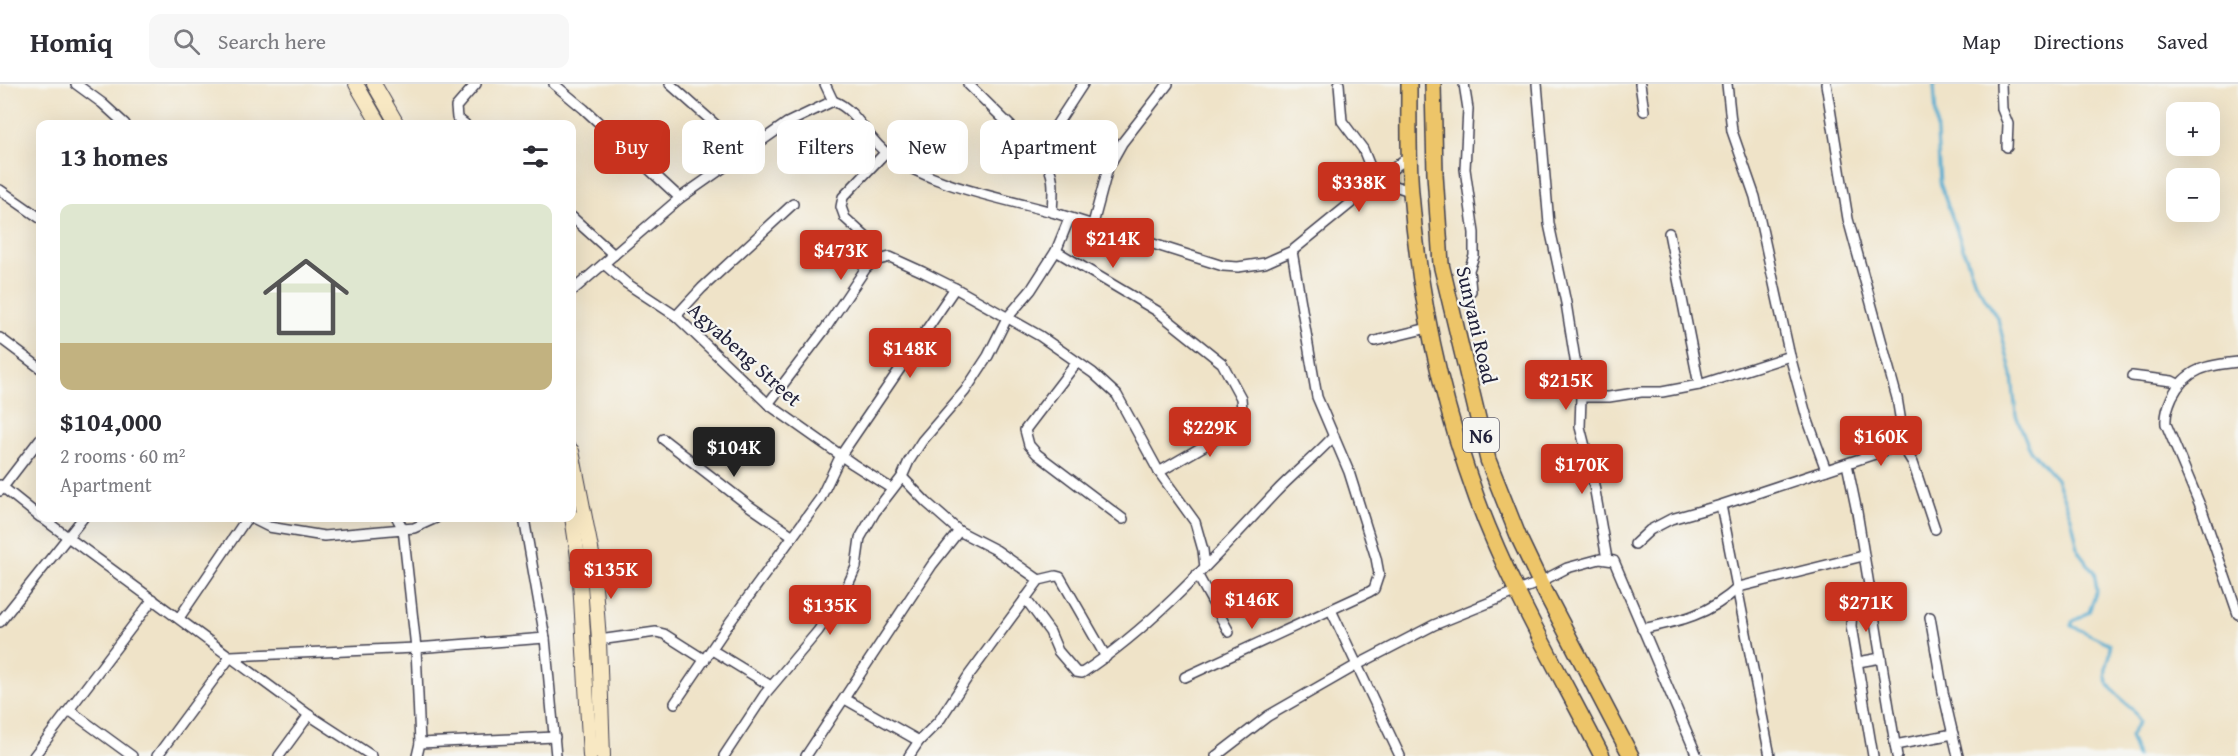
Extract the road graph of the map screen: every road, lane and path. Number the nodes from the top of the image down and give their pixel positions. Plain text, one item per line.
1 (76, 84) edge
2 (357, 84) edge
3 (374, 84) edge
4 (476, 84) edge
5 (554, 84) edge
6 (670, 84) edge
7 (825, 84) edge
8 (968, 84) edge
9 (1083, 84) edge
10 (1168, 84) edge
11 (1339, 84) edge
12 (1409, 84) edge
13 (1433, 84) edge
14 (1464, 84) edge
15 (1537, 84) edge
16 (1640, 84) edge
17 (1727, 84) edge
18 (1826, 84) edge
19 (2001, 84) edge
20 (833, 101) junction
21 (1644, 111) dead end
22 (117, 120) edge
23 (377, 120) edge
24 (395, 120) edge
25 (460, 120) edge
26 (711, 120) edge
27 (1005, 120) edge
28 (1060, 120) edge
29 (765, 138) edge
30 (2007, 147) dead end
31 (885, 153) junction
32 (1410, 155) junction
33 (714, 174) edge
34 (1052, 174) edge
35 (1379, 181) junction
36 (0, 190) edge
37 (1410, 191) junction
38 (680, 198) junction
39 (793, 204) dead end
40 (1052, 212) junction
41 (36, 215) edge
42 (1069, 219) junction
43 (576, 221) edge
44 (1093, 224) junction
45 (1669, 233) dead end
46 (868, 239) dead end
47 (1056, 251) junction
48 (1292, 251) junction
49 (614, 255) junction
50 (604, 264) junction
51 (576, 288) edge
52 (955, 288) junction
53 (1471, 291) dead end
54 (676, 316) junction
55 (1007, 318) junction
56 (1428, 328) junction
57 (0, 338) edge
58 (1375, 341) dead end
59 (1790, 356) junction
60 (1077, 362) junction
61 (2238, 362) edge
62 (36, 365) edge
63 (2132, 376) dead end
64 (2178, 384) junction
65 (1699, 385) junction
66 (1581, 397) junction
67 (768, 404) junction
68 (1334, 436) junction
69 (663, 439) dead end
70 (36, 444) edge
71 (1902, 445) junction
72 (841, 455) junction
73 (1847, 464) junction
74 (1826, 470) junction
75 (1160, 472) junction
76 (576, 473) edge
77 (902, 477) junction
78 (1, 488) edge
79 (892, 489) junction
80 (1721, 505) junction
81 (36, 513) edge
82 (1123, 519) dead end
83 (48, 522) edge
84 (80, 522) edge
85 (246, 522) edge
86 (258, 522) edge
87 (399, 522) edge
88 (427, 522) edge
89 (525, 522) edge
90 (573, 522) edge
91 (403, 529) junction
92 (1935, 529) dead end
93 (959, 531) junction
94 (793, 536) junction
95 (68, 537) junction
96 (1635, 544) dead end
97 (1863, 556) junction
98 (1607, 559) junction
99 (1205, 567) junction
100 (1197, 574) junction
101 (1039, 580) junction
102 (1540, 582) junction
103 (1739, 587) junction
104 (1517, 591) junction
105 (1025, 598) junction
106 (153, 599) junction
107 (1871, 600) junction
108 (2236, 603) edge
109 (1331, 610) junction
110 (2238, 614) edge
111 (1930, 617) dead end
112 (178, 618) junction
113 (0, 622) edge
114 (1642, 629) junction
115 (1229, 632) dead end
116 (545, 638) junction
117 (599, 640) junction
118 (416, 648) junction
119 (712, 650) junction
120 (231, 656) junction
121 (1106, 657) junction
122 (1881, 658) junction
123 (705, 660) junction
124 (1858, 662) junction
125 (1356, 665) junction
126 (1185, 677) dead end
127 (771, 686) junction
128 (845, 699) junction
129 (675, 703) dead end
130 (69, 710) junction
131 (309, 715) junction
132 (1953, 734) junction
133 (555, 737) junction
134 (919, 741) junction
135 (420, 743) junction
136 (1895, 745) junction
137 (1598, 755) edge
138 (34, 756) edge
139 (132, 756) edge
140 (157, 756) edge
141 (279, 756) edge
142 (372, 756) edge
143 (417, 756) edge
144 (556, 756) edge
145 (590, 756) edge
146 (603, 756) edge
147 (724, 756) edge
148 (806, 756) edge
149 (909, 756) edge
150 (1216, 756) edge
151 (1400, 756) edge
152 (1631, 756) edge
153 (1697, 756) edge
154 (1770, 756) edge
155 (1873, 756) edge
156 (1897, 756) edge
157 (1958, 756) edge

1 - 22 street
2 - 23 street
3 - 24 street
4 - 25 street
5 - 38 street
6 - 26 street
7 - 20 street
8 - 27 street
9 - 28 street
10 - 44 street
11 - 35 street
12 - 32 main road, N6
13 - 102 main road, Sunyani Road / N6
14 - 53 street
15 - 66 street
16 - 21 street
17 - 59 street
18 - 71 street
19 - 30 street
20 - 29 street
20 - 31 street
31 - 40 street
31 - 46 street
32 - 35 street
32 - 37 main road, N6
33 - 38 street
34 - 40 street
35 - 37 street
35 - 48 street
36 - 41 street
37 - 56 main road, N6
38 - 49 street
39 - 54 street
40 - 42 street
42 - 44 street
42 - 47 street
43 - 49 street
44 - 48 street
45 - 65 street
47 - 55 street
47 - 75 street
48 - 68 street
49 - 50 street
50 - 51 street
50 - 54 street, Agyabeng Street
52 - 55 street
52 - 67 street
52 - 72 street
54 - 67 street, Agyabeng Street
55 - 60 street
55 - 77 street
56 - 58 street
56 - 104 main road, N6
57 - 62 street
59 - 65 street
59 - 74 street
60 - 75 street
60 - 82 street
61 - 64 street
63 - 64 street
64 - 108 street
65 - 66 street
66 - 98 street
67 - 72 street, Agyabeng Street
68 - 99 street
68 - 109 street
69 - 94 street
70 - 78 street
71 - 73 street
71 - 92 street
72 - 79 street, Agyabeng Street
72 - 94 street
73 - 74 street
73 - 97 street
74 - 80 street
75 - 99 street
76 - 117 street
77 - 79 street
77 - 93 street
78 - 81 street
79 - 127 street
80 - 96 street
80 - 103 street
83 - 95 street
84 - 95 street
85 - 112 street
86 - 91 street
87 - 91 street
88 - 91 street
89 - 116 street
90 - 145 street
91 - 118 street
93 - 101 street
93 - 128 street
94 - 119 street
95 - 106 street
95 - 113 street
97 - 103 street
97 - 107 street
98 - 102 street
98 - 114 street
99 - 100 street
100 - 115 street
100 - 121 street
101 - 105 street
101 - 121 street
102 - 104 street
102 - 152 main road, Sunyani Road / N6
103 - 114 street
103 - 154 street
104 - 125 street
104 - 137 main road, N6
105 - 121 street
105 - 134 street
106 - 112 street
106 - 130 street
107 - 122 street
107 - 124 street
108 - 110 street
109 - 125 street
109 - 126 street
111 - 132 street
112 - 120 street
114 - 153 street
116 - 118 street
116 - 133 street
117 - 123 street
117 - 146 street
118 - 120 street
118 - 135 street
119 - 123 street
119 - 127 street
120 - 131 street
120 - 140 street
122 - 124 street
122 - 136 street
123 - 129 street
124 - 155 street
125 - 150 street
125 - 151 street
127 - 147 street
128 - 134 street
128 - 148 street
130 - 138 street
130 - 139 street
131 - 141 street
131 - 142 street
132 - 136 street
132 - 157 street
133 - 135 street
133 - 144 street
134 - 149 street
135 - 143 street
136 - 156 street

